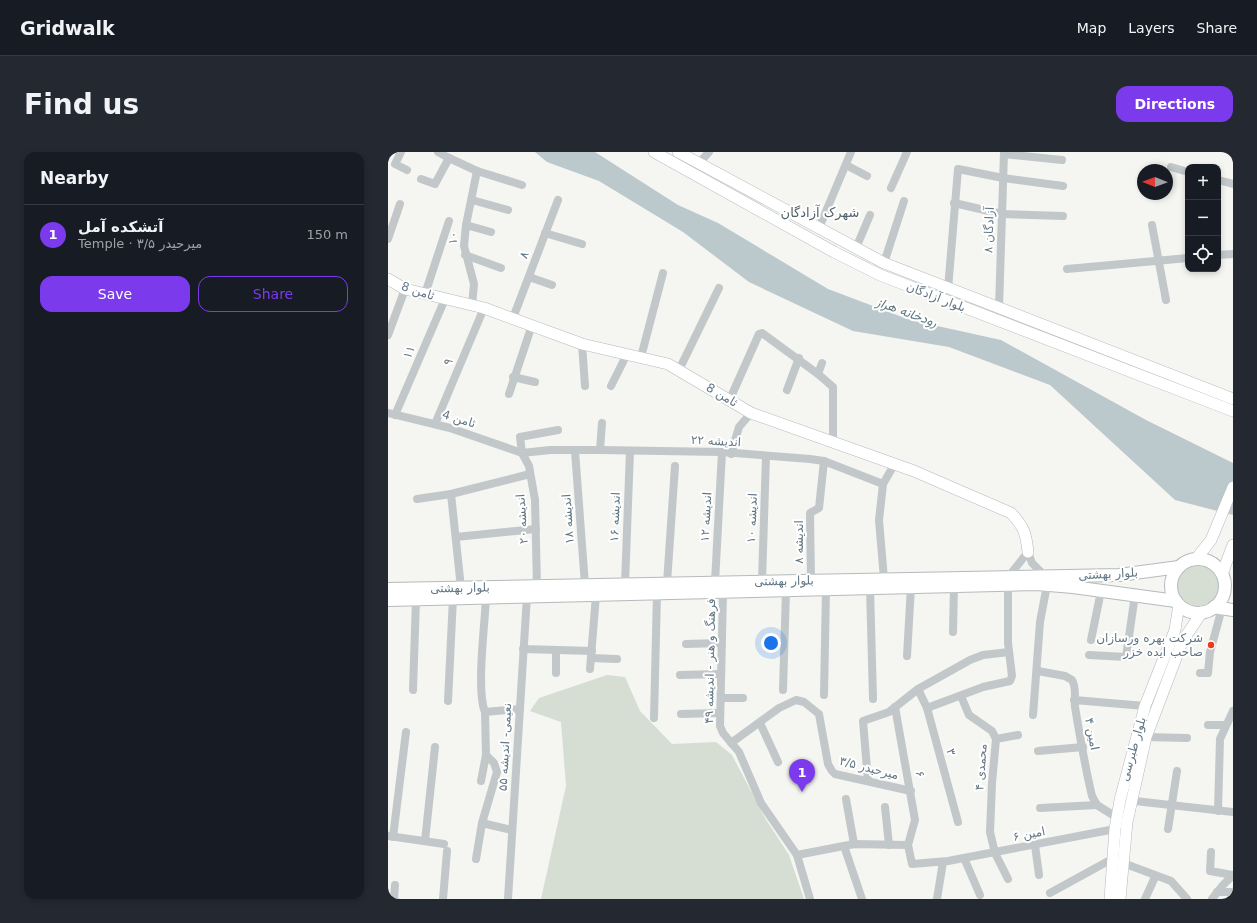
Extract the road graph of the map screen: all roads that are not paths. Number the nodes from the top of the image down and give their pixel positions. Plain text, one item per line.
1 (401, 152) edge
2 (438, 152) edge
3 (654, 152) edge
4 (678, 152) edge
5 (709, 152) edge
6 (851, 152) edge
7 (907, 152) edge
8 (1004, 153) edge
9 (449, 158) junction
10 (1062, 160) dead end
11 (699, 163) junction
12 (846, 164) junction
13 (1173, 168) edge
14 (407, 170) dead end
15 (477, 171) junction
16 (1185, 171) edge
17 (867, 176) dead end
18 (1003, 178) junction
19 (421, 179) dead end
20 (1221, 181) edge
21 (1233, 184) edge
22 (522, 185) dead end
23 (1063, 186) dead end
24 (891, 188) dead end
25 (472, 200) junction
26 (558, 200) dead end
27 (904, 201) dead end
28 (954, 203) junction
29 (400, 204) dead end
30 (508, 210) dead end
31 (1002, 214) junction
32 (870, 216) dead end
33 (1063, 216) dead end
34 (449, 221) dead end
35 (1152, 224) dead end
36 (466, 226) junction
37 (819, 228) junction
38 (491, 232) dead end
39 (545, 233) junction
40 (388, 239) edge
41 (582, 244) dead end
42 (856, 248) junction
43 (1233, 254) edge
44 (465, 255) junction
45 (1221, 255) edge
46 (1185, 258) edge
47 (1159, 261) junction
48 (884, 263) junction
49 (501, 268) dead end
50 (1066, 269) dead end
51 (663, 273) dead end
52 (529, 277) junction
53 (388, 279) edge
54 (552, 285) dead end
55 (719, 288) dead end
56 (405, 289) junction
57 (948, 289) junction
58 (425, 294) junction
59 (444, 299) junction
60 (1166, 300) dead end
61 (472, 305) junction
62 (484, 308) junction
63 (999, 308) junction
64 (513, 318) junction
65 (532, 325) junction
66 (388, 335) edge
67 (582, 344) junction
68 (1094, 344) junction
69 (1114, 352) junction
70 (627, 354) junction
71 (641, 357) junction
72 (1091, 357) junction
73 (799, 358) junction
74 (822, 363) dead end
75 (1110, 364) junction
76 (679, 370) junction
77 (818, 374) junction
78 (513, 377) junction
79 (535, 382) dead end
80 (586, 386) dead end
81 (611, 386) dead end
82 (787, 390) dead end
83 (509, 394) dead end
84 (730, 399) junction
85 (1233, 399) edge
86 (1233, 411) edge
87 (391, 414) edge
88 (751, 414) junction
89 (602, 423) dead end
90 (435, 424) junction
91 (558, 430) dead end
92 (833, 442) junction
93 (600, 450) junction
94 (575, 451) junction
95 (630, 451) junction
96 (522, 453) junction
97 (726, 453) junction
98 (766, 456) junction
99 (824, 461) junction
100 (894, 465) junction
101 (674, 466) dead end
102 (530, 474) junction
103 (883, 484) junction
104 (1233, 487) edge
105 (451, 494) junction
106 (417, 499) dead end
107 (536, 529) junction
108 (456, 538) junction
109 (1232, 547) edge
110 (1028, 552) junction
111 (1196, 559) junction
112 (1179, 566) junction
113 (884, 579) junction
114 (811, 580) junction
115 (1009, 580) junction
116 (1045, 580) junction
117 (762, 581) junction
118 (1226, 581) edge
119 (715, 582) junction
120 (625, 584) junction
121 (585, 585) junction
122 (537, 586) junction
123 (954, 586) junction
124 (911, 587) junction
125 (461, 588) junction
126 (662, 588) junction
127 (870, 588) junction
128 (388, 589) edge
129 (826, 589) junction
130 (786, 590) junction
131 (1101, 590) junction
132 (723, 592) junction
133 (596, 594) junction
134 (1135, 595) junction
135 (527, 596) junction
136 (486, 597) junction
137 (452, 598) junction
138 (416, 599) junction
139 (388, 600) edge
140 (1177, 603) junction
141 (1223, 609) edge
142 (1202, 612) junction
143 (953, 632) dead end
144 (1091, 640) dead end
145 (722, 643) junction
146 (686, 644) dead end
147 (523, 649) junction
148 (556, 650) junction
149 (1009, 652) junction
150 (591, 654) junction
151 (1089, 655) dead end
152 (907, 656) dead end
153 (617, 659) dead end
154 (590, 669) dead end
155 (1038, 671) junction
156 (556, 673) dead end
157 (1200, 673) dead end
158 (721, 674) junction
159 (680, 675) dead end
160 (918, 689) junction
161 (413, 690) dead end
162 (783, 690) dead end
163 (824, 695) dead end
164 (961, 696) junction
165 (721, 698) junction
166 (743, 698) dead end
167 (873, 699) dead end
168 (1074, 700) junction
169 (448, 701) dead end
170 (1145, 706) junction
171 (895, 707) junction
172 (520, 708) junction
173 (927, 708) junction
174 (1233, 711) edge
175 (485, 712) junction
176 (720, 713) junction
177 (681, 714) dead end
178 (1033, 715) dead end
179 (654, 718) dead end
180 (760, 723) junction
181 (1208, 724) dead end
182 (1226, 725) junction
183 (406, 732) dead end
184 (1018, 735) dead end
185 (1146, 737) junction
186 (1187, 738) dead end
187 (996, 739) junction
188 (731, 743) junction
189 (435, 747) dead end
190 (1083, 747) junction
191 (1038, 751) dead end
192 (486, 754) junction
193 (778, 762) dead end
194 (1177, 771) dead end
195 (481, 781) dead end
196 (868, 781) junction
197 (911, 791) junction
198 (846, 799) dead end
199 (1125, 800) junction
200 (1097, 805) junction
201 (1171, 806) junction
202 (885, 807) dead end
203 (1040, 808) dead end
204 (1218, 811) junction
205 (1233, 812) edge
206 (1116, 817) junction
207 (958, 822) dead end
208 (482, 823) junction
209 (1168, 829) dead end
210 (512, 830) junction
211 (1115, 830) junction
212 (391, 836) edge
213 (425, 842) junction
214 (854, 844) junction
215 (889, 845) junction
216 (908, 845) junction
217 (1036, 845) junction
218 (844, 846) junction
219 (1211, 852) dead end
220 (995, 853) junction
221 (796, 855) junction
222 (964, 858) junction
223 (476, 859) dead end
224 (1112, 859) junction
225 (945, 861) junction
226 (1123, 863) junction
227 (1039, 875) dead end
228 (1233, 875) edge
229 (1156, 876) junction
230 (1008, 879) dead end
231 (395, 885) dead end
232 (1217, 892) junction
233 (1233, 892) edge
234 (1050, 893) dead end
235 (980, 895) dead end
236 (1111, 898) edge
237 (394, 899) edge
238 (443, 899) edge
239 (508, 899) edge
240 (810, 899) edge
241 (862, 899) edge
242 (937, 899) edge
243 (1145, 899) edge
244 (1187, 899) edge
245 (1212, 899) edge

1 - 14 street
2 - 9 street
3 - 72 main road, بلوار آزادگان
4 - 11 main road, بلوار آزادگان
5 - 11 street
6 - 12 street
7 - 24 street
8 - 10 street
8 - 18 street, آزادگان ۸
9 - 15 street
9 - 19 street
11 - 37 main road, بلوار آزادگان
12 - 17 street
12 - 37 street
13 - 16 street
15 - 22 street
15 - 25 street, ۱۰
18 - 23 street
18 - 28 street
18 - 31 street, آزادگان ۸
20 - 21 street
25 - 30 street
25 - 36 street, ۱۰
26 - 39 street, ۸
27 - 48 street
28 - 31 street
28 - 57 street
29 - 40 street
31 - 33 street
31 - 63 street, آزادگان ۸
32 - 42 street
34 - 58 street
35 - 47 street
36 - 38 street
36 - 44 street, ۱۰
37 - 42 main road, بلوار آزادگان
39 - 41 street
39 - 52 street, ۸
42 - 48 main road, بلوار آزادگان
43 - 45 street
44 - 49 street
44 - 61 street, ۱۰
46 - 47 street
47 - 50 street
47 - 60 street
48 - 57 main road, بلوار آزادگان
51 - 71 street
52 - 54 street
52 - 64 street, ۸
53 - 56 main road, ثامن 8
55 - 76 street
56 - 58 main road, ثامن 8
56 - 66 street
57 - 63 main road, بلوار آزادگان
58 - 59 main road, ثامن 8
59 - 61 main road, ثامن 8
59 - 87 street, ۱۱
61 - 62 main road, ثامن 8
62 - 64 main road, ثامن 8
62 - 90 street, ۹
63 - 68 main road, بلوار آزادگان
64 - 65 main road, ثامن 8
65 - 67 main road, ثامن 8
65 - 78 street
67 - 70 main road, ثامن 8
67 - 80 street
68 - 69 main road, بلوار آزادگان
68 - 72 main road
69 - 75 main road
69 - 85 main road, بلوار آزادگان
70 - 71 main road, ثامن 8
70 - 81 street
71 - 76 main road, ثامن 8
72 - 75 main road, بلوار آزادگان
73 - 77 street
73 - 82 street
73 - 84 street
74 - 77 street
75 - 86 main road, بلوار آزادگان
76 - 84 main road, ثامن 8
77 - 92 street
78 - 79 street
78 - 83 street
84 - 88 main road, ثامن 8
87 - 90 street, ثامن 4
88 - 92 main road, ثامن 8
88 - 97 street, اندیشه ۱۲
89 - 93 street
90 - 96 street, ثامن 4
91 - 96 street
92 - 100 main road, ثامن 8
93 - 94 street, اندیشه ۲۲
93 - 95 street, اندیشه ۲۲
94 - 96 street, اندیشه ۲۲
94 - 121 street, اندیشه ۱۸
95 - 97 street, اندیشه ۲۲
95 - 120 street, اندیشه ۱۶
96 - 102 street, اندیشه ۲۰
97 - 98 street, اندیشه ۲۲
97 - 119 street, اندیشه ۱۲
98 - 99 street, اندیشه ۲۲
98 - 117 street, اندیشه ۱۰
99 - 103 street, اندیشه ۲۲
99 - 114 street, اندیشه ۸
100 - 103 street
100 - 110 main road, ثامن 8
101 - 126 street
102 - 105 street
102 - 107 street, اندیشه ۲۰
103 - 113 street
104 - 111 main road
105 - 106 street
105 - 108 street
107 - 108 street
107 - 122 street, اندیشه ۲۰
108 - 125 street
109 - 118 main road
110 - 115 street
110 - 116 street
111 - 112 main road
111 - 118 main road
112 - 116 main road, بلوار بهشتی
112 - 140 main road
113 - 114 main road, بلوار بهشتی
113 - 115 main road, بلوار بهشتی
114 - 117 main road, بلوار بهشتی
115 - 116 main road, بلوار بهشتی
115 - 123 main road, بلوار بهشتی
115 - 149 street
116 - 131 main road, بلوار بهشتی
116 - 155 street
117 - 119 main road, بلوار بهشتی
118 - 141 main road
119 - 126 main road, بلوار بهشتی
120 - 121 main road, بلوار بهشتی
120 - 126 main road, بلوار بهشتی
121 - 122 main road, بلوار بهشتی
122 - 125 main road, بلوار بهشتی
123 - 124 main road, بلوار بهشتی
123 - 143 street
124 - 127 main road, بلوار بهشتی
124 - 152 street
125 - 128 main road, بلوار بهشتی
126 - 132 main road, بلوار بهشتی
126 - 133 main road, بلوار بهشتی
126 - 179 street
127 - 129 main road, بلوار بهشتی
127 - 167 street
129 - 130 main road, بلوار بهشتی
129 - 163 street
130 - 132 main road, بلوار بهشتی
130 - 162 street
131 - 134 main road, بلوار بهشتی
131 - 144 street
132 - 145 street, فرهنگ و هنر - اندیشه ۴۹
133 - 135 main road, بلوار بهشتی
133 - 150 street
134 - 140 main road, بلوار بهشتی
134 - 151 street
135 - 136 main road, بلوار بهشتی
135 - 147 street, نعیمی- اندیشه ۵۵
136 - 137 main road, بلوار بهشتی
136 - 175 street
137 - 138 main road, بلوار بهشتی
137 - 169 street
138 - 139 main road, بلوار بهشتی
138 - 161 street
140 - 142 main road
140 - 170 main road, بلوار طبرسی
141 - 142 main road
141 - 157 street
142 - 185 main road, بلوار طبرسی
145 - 146 street
145 - 158 street, فرهنگ و هنر - اندیشه ۴۹
147 - 148 street
147 - 172 street, نعیمی- اندیشه ۵۵
148 - 150 street
148 - 156 street
149 - 160 street
149 - 164 street
150 - 153 street
150 - 154 street
155 - 168 street, امین ۴
155 - 178 street
158 - 159 street
158 - 165 street, فرهنگ و هنر - اندیشه ۴۹
160 - 171 street
160 - 173 street, ۳
164 - 173 street
164 - 187 street, محمدی ۴
165 - 166 street
165 - 176 street, فرهنگ و هنر - اندیشه ۴۹
168 - 170 street
168 - 190 street, امین ۴
170 - 199 main road, بلوار طبرسی
171 - 196 street
171 - 197 street, ۶
172 - 175 street
172 - 210 street, نعیمی- اندیشه ۵۵
173 - 207 street, ۳
174 - 182 street
175 - 192 street
176 - 177 street
176 - 188 street, فرهنگ و هنر - اندیشه ۴۹
180 - 188 street
180 - 193 street
180 - 196 street, میرحیدر ۳/۵
181 - 182 street
182 - 204 street
183 - 212 street
184 - 187 street
185 - 186 street
185 - 199 main road, بلوار طبرسی
187 - 220 street, محمدی ۴
188 - 221 street, فرهنگ و هنر - اندیشه ۴۹
189 - 213 street
190 - 191 street
190 - 200 street, امین ۴
192 - 195 street
192 - 208 street
194 - 201 street
196 - 197 street, میرحیدر ۳/۵
197 - 216 street, ۶
198 - 214 street
199 - 201 street
199 - 206 main road, بلوار طبرسی
199 - 226 main road, بلوار طبرسی
200 - 203 street
200 - 206 street
201 - 204 street
201 - 209 street
202 - 215 street
204 - 205 street
206 - 211 main road, بلوار طبرسی
208 - 210 street
208 - 223 street
210 - 239 street, نعیمی- اندیشه ۵۵
211 - 217 street, امین ۶
211 - 224 main road, بلوار طبرسی
212 - 213 street
213 - 238 street
214 - 215 street
214 - 218 street
215 - 216 street
216 - 225 street, امین ۶
217 - 220 street, امین ۶
217 - 227 street
218 - 221 street
218 - 241 street
219 - 228 street
220 - 222 street, امین ۶
220 - 230 street, محمدی ۴
221 - 240 street, فرهنگ و هنر - اندیشه ۴۹
222 - 225 street, امین ۶
222 - 235 street
224 - 234 street
224 - 236 main road, بلوار طبرسی
225 - 242 street
226 - 229 street
226 - 236 main road, بلوار طبرسی
228 - 232 street
229 - 243 street
229 - 244 street
231 - 237 street
232 - 233 street
232 - 245 street

